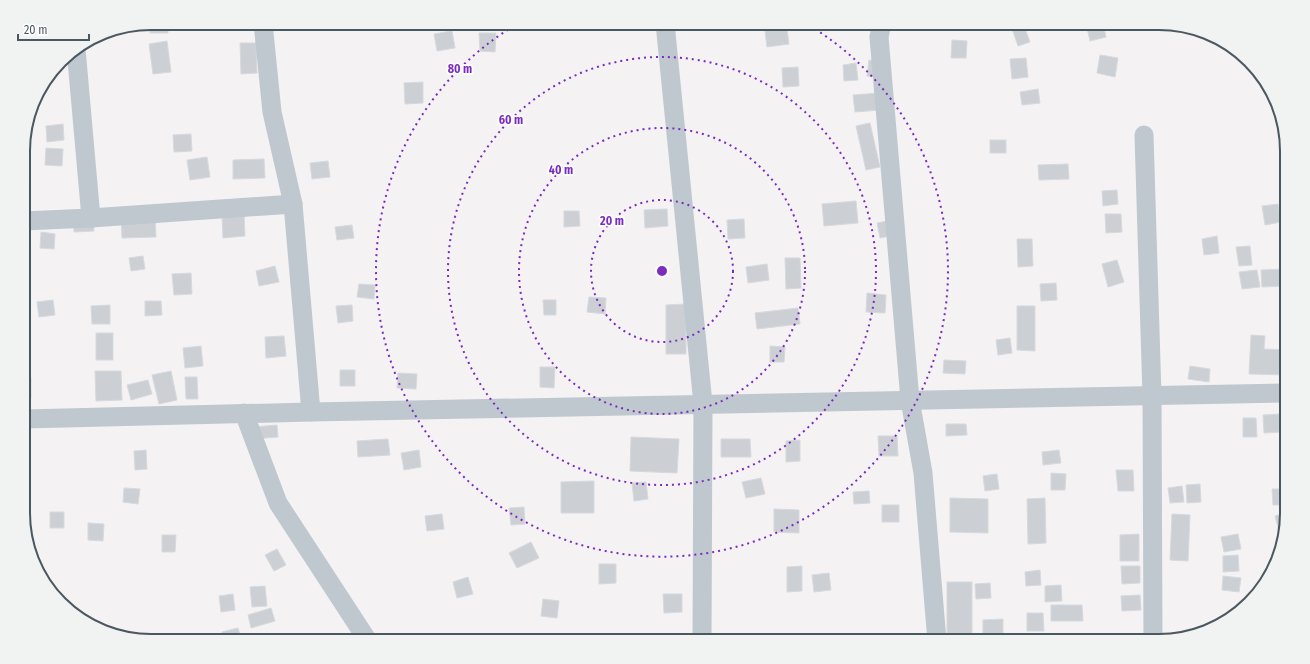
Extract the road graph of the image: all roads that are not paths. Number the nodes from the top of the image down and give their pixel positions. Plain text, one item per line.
1 (264, 30) edge
2 (666, 30) edge
3 (880, 30) edge
4 (77, 56) edge
5 (1144, 135) dead end
6 (293, 204) junction
7 (91, 218) junction
8 (30, 221) edge
9 (1280, 393) edge
10 (1152, 396) junction
11 (910, 400) junction
12 (703, 404) junction
13 (311, 412) junction
14 (244, 413) junction
15 (30, 420) edge
16 (363, 634) edge
17 (702, 634) edge
18 (936, 634) edge
19 (1153, 634) edge

1 - 6 street
2 - 12 street
3 - 11 street
4 - 7 street
5 - 10 street
6 - 7 street
6 - 13 street
7 - 8 street
9 - 10 street
10 - 11 street
10 - 19 street
11 - 12 street
11 - 18 street
12 - 13 street
12 - 17 street
13 - 14 street
14 - 15 street
14 - 16 street

